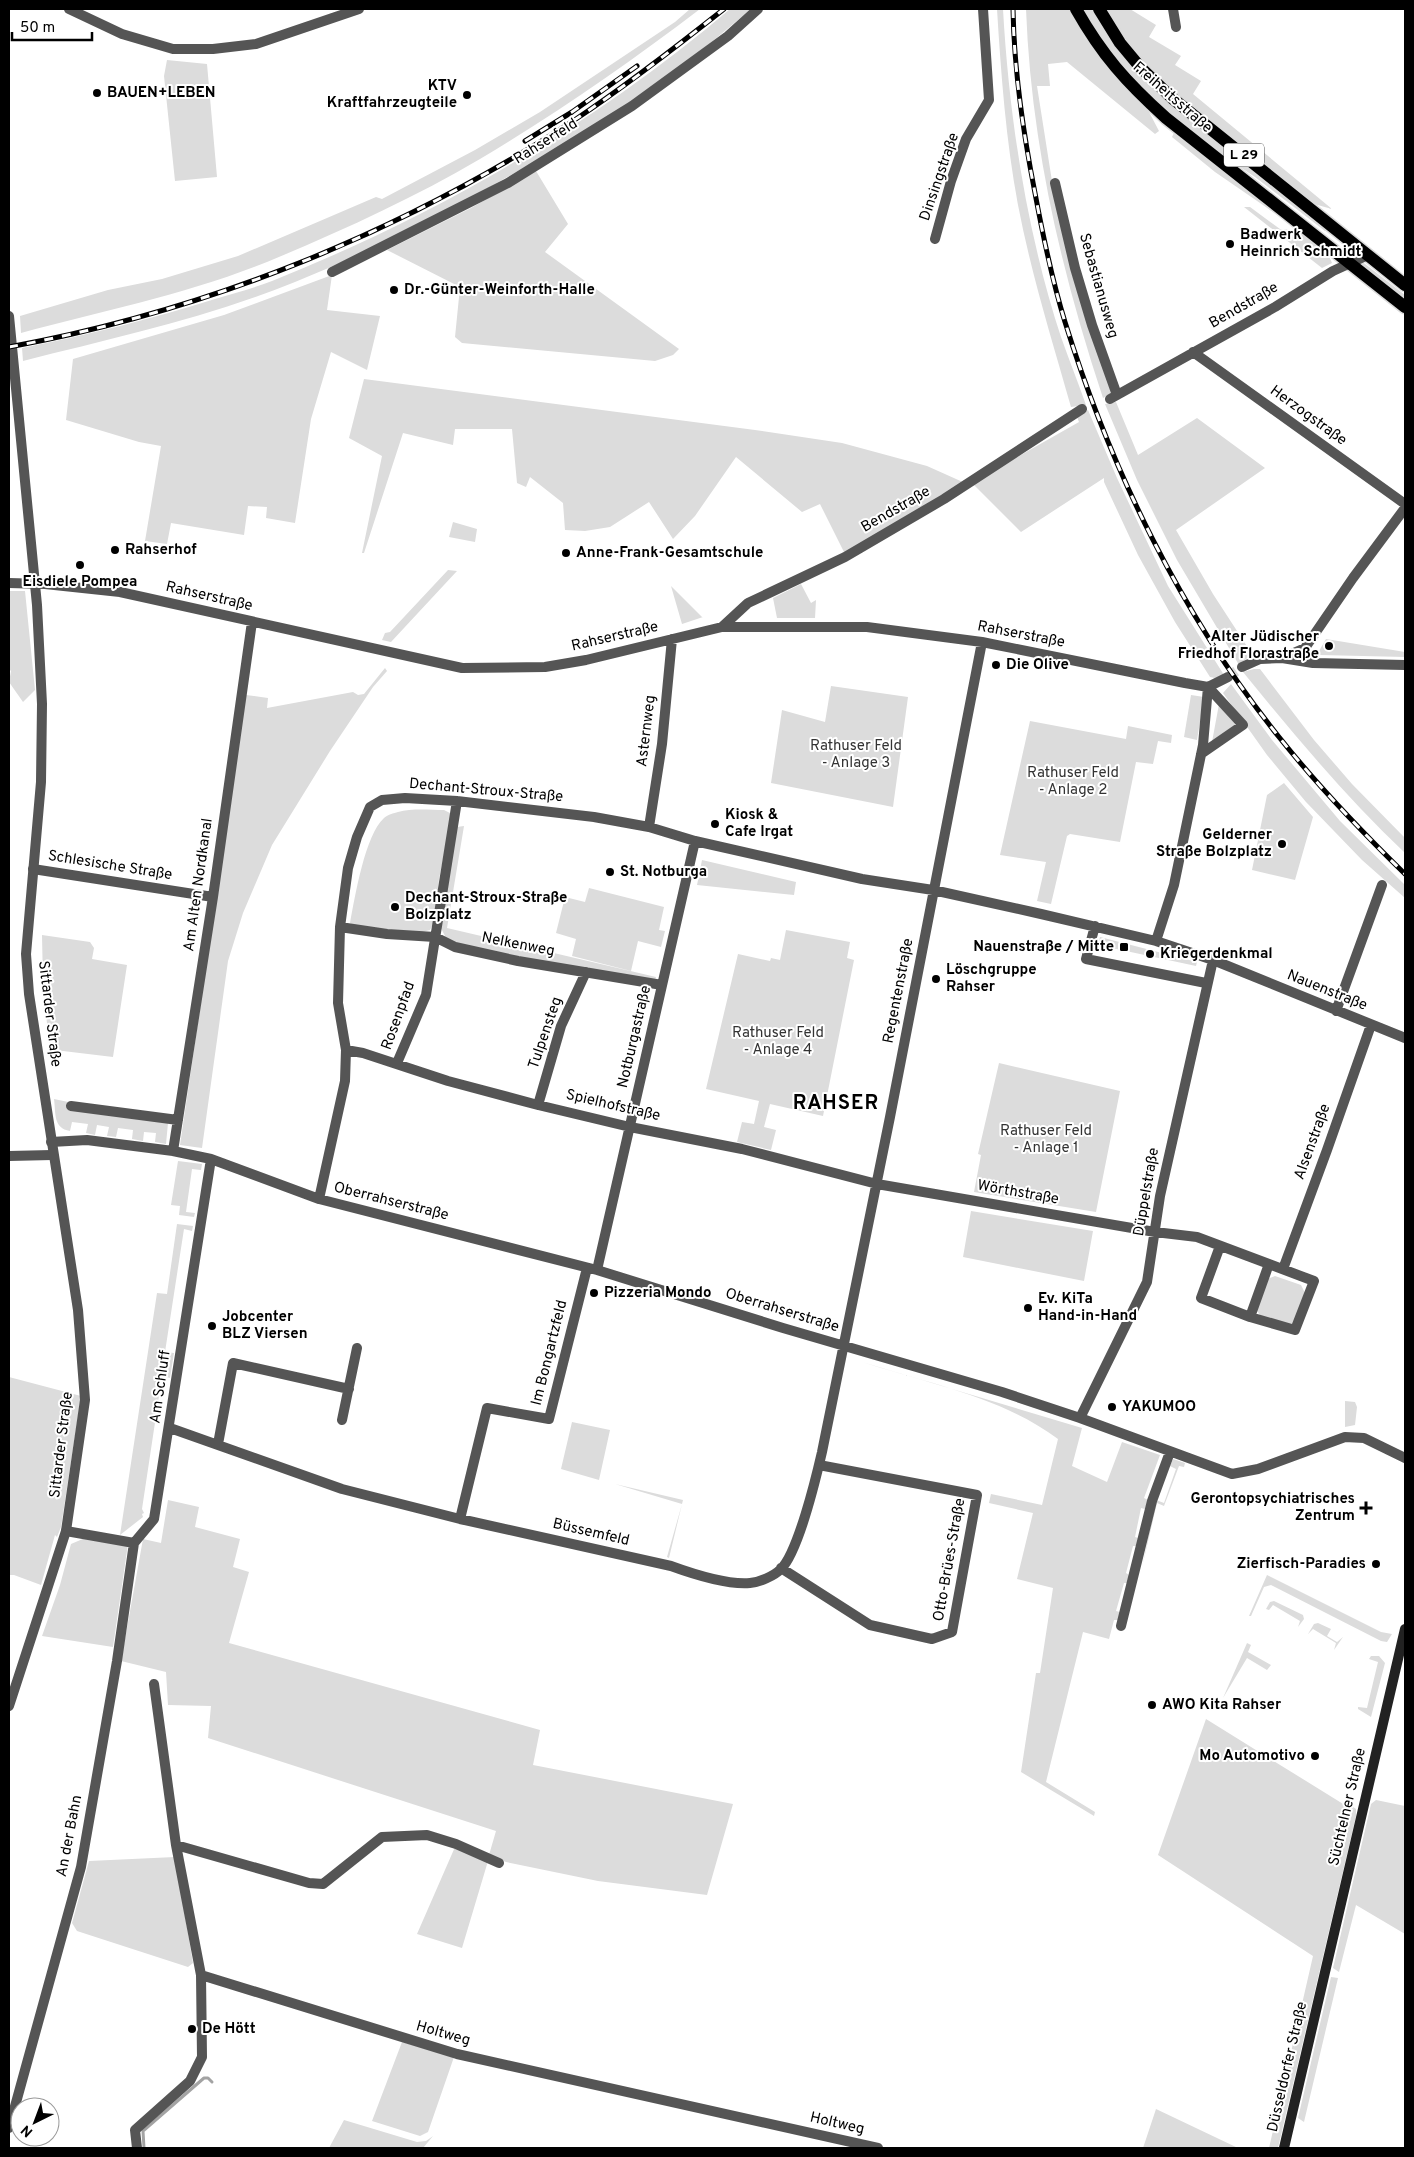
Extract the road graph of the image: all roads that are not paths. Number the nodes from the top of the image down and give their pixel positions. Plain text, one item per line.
1 (69, 9) edge
2 (359, 9) edge
3 (758, 9) edge
4 (983, 9) edge
5 (1076, 9) edge
6 (1099, 9) edge
7 (1173, 9) edge
8 (1176, 27) dead end
9 (1055, 183) dead end
10 (1338, 230) junction
11 (935, 239) dead end
12 (1326, 245) junction
13 (1368, 255) junction
14 (1348, 263) junction
15 (332, 272) dead end
16 (1405, 285) edge
17 (1405, 307) edge
18 (9, 316) edge
19 (1193, 352) junction
20 (1113, 397) joint
21 (1082, 409) dead end
22 (1405, 504) edge
23 (1405, 508) edge
24 (9, 584) edge
25 (34, 584) junction
26 (252, 622) junction
27 (722, 627) junction
28 (672, 639) junction
29 (982, 642) junction
30 (1282, 658) junction
31 (1405, 665) edge
32 (1242, 667) tunnel mouth
33 (1228, 677) tunnel mouth
34 (1208, 687) junction
35 (1201, 754) junction
36 (457, 801) junction
37 (649, 827) junction
38 (695, 841) junction
39 (33, 869) junction
40 (1382, 885) dead end
41 (933, 890) junction
42 (212, 897) junction
43 (1095, 926) junction
44 (340, 927) junction
45 (435, 937) junction
46 (1156, 940) junction
47 (1213, 960) junction
48 (586, 972) junction
49 (1206, 983) junction
50 (662, 985) junction
51 (1336, 1011) junction
52 (1370, 1025) junction
53 (1405, 1038) edge
54 (346, 1050) junction
55 (397, 1063) junction
56 (538, 1105) junction
57 (72, 1106) dead end
58 (178, 1120) junction
59 (630, 1127) junction
60 (51, 1142) junction
61 (173, 1151) junction
62 (52, 1155) junction
63 (9, 1156) edge
64 (211, 1159) junction
65 (877, 1184) junction
66 (319, 1199) junction
67 (1155, 1232) junction
68 (1220, 1246) junction
69 (1269, 1264) junction
70 (592, 1269) junction
71 (1283, 1269) junction
72 (1250, 1317) junction
73 (843, 1346) junction
74 (357, 1348) dead end
75 (349, 1389) junction
76 (1080, 1418) junction
77 (342, 1420) dead end
78 (170, 1428) junction
79 (218, 1444) junction
80 (1170, 1452) junction
81 (1405, 1458) edge
82 (819, 1465) junction
83 (460, 1519) junction
84 (66, 1531) junction
85 (134, 1543) junction
86 (781, 1568) junction
87 (1120, 1626) dead end
88 (1405, 1629) edge
89 (154, 1684) dead end
90 (9, 1706) edge
91 (176, 1845) junction
92 (499, 1863) dead end
93 (201, 1975) junction
94 (1320, 1992) joint
95 (9, 2128) edge
96 (137, 2148) edge
97 (878, 2148) edge
98 (1284, 2148) edge

1 - 2 street
3 - 15 street, Rahserfeld
4 - 11 street, Dinsingstraße
5 - 12 main road, Freiheitsstraße / L 29
6 - 10 main road, Freiheitsstraße / L 29
7 - 8 street
9 - 20 street, Sebastianusweg
10 - 12 main road
10 - 13 main road, Freiheitsstraße / L 29
12 - 14 main road, Freiheitsstraße / L 29
13 - 14 street, Bendstraße
13 - 16 main road, Freiheitsstraße / L 29
14 - 17 main road, Freiheitsstraße / L 29
14 - 19 street, Bendstraße
18 - 25 street, Sittarder Straße
19 - 20 street, Bendstraße
19 - 22 street, Herzogstraße
21 - 27 street, Bendstraße
23 - 30 street
24 - 25 street, Rahserstraße
25 - 26 street, Rahserstraße
25 - 39 street, Sittarder Straße
26 - 28 street, Rahserstraße
26 - 42 street, Am Alten Nordkanal
27 - 28 street, Rahserstraße
27 - 29 street, Rahserstraße
28 - 37 street, Asternweg
29 - 34 street, Rahserstraße
29 - 41 street, Regentenstraße
30 - 31 street
30 - 32 street
33 - 34 street
34 - 35 street
34 - 35 street
35 - 46 street
36 - 37 street, Dechant-Stroux-Straße
36 - 44 street, Dechant-Stroux-Straße
36 - 45 street, Rosenpfad
37 - 38 street, Dechant-Stroux-Straße
38 - 41 street, Dechant-Stroux-Straße
38 - 50 street, Notburgastraße
39 - 42 street, Schlesische Straße
39 - 60 street, Sittarder Straße
40 - 51 street
41 - 43 street, Nauenstraße
41 - 65 street, Regentenstraße
42 - 58 street, Am Alten Nordkanal
43 - 46 street, Nauenstraße
43 - 49 street
44 - 45 street, Nelkenweg
44 - 54 street, Dechant-Stroux-Straße
45 - 48 street, Nelkenweg
45 - 55 street, Rosenpfad
46 - 47 street, Nauenstraße
47 - 49 street, Düppelstraße
47 - 51 street, Nauenstraße
48 - 50 street, Nelkenweg
48 - 56 street, Tulpensteg
49 - 67 street, Düppelstraße
50 - 59 street, Notburgastraße
51 - 52 street, Nauenstraße
52 - 53 street, Nauenstraße
52 - 71 street, Alsenstraße
54 - 55 street, Spielhofstraße
54 - 66 street, Dechant-Stroux-Straße
55 - 56 street, Spielhofstraße
56 - 59 street, Spielhofstraße
57 - 58 street
58 - 61 street, Am Alten Nordkanal
59 - 65 street, Spielhofstraße
59 - 70 street, Notburgastraße
60 - 61 street, Oberrahserstraße
60 - 62 street, Sittarder Straße
61 - 64 street, Oberrahserstraße
62 - 63 street
62 - 84 street, Sittarder Straße
64 - 66 street, Oberrahserstraße
64 - 78 street, Am Schluff
65 - 67 street, Wörthstraße
65 - 73 street, Regentenstraße
66 - 70 street, Oberrahserstraße
67 - 68 street
67 - 76 street, Düppelstraße
68 - 69 street
68 - 72 street
69 - 71 street
69 - 72 street
70 - 73 street, Oberrahserstraße
70 - 83 street, Im Bongartzfeld
71 - 72 street
73 - 76 street, Oberrahserstraße
73 - 82 street
74 - 75 street
75 - 77 street
75 - 79 street
76 - 80 street, Oberrahserstraße
78 - 79 street, Büssemfeld
78 - 85 street, Am Schluff
79 - 83 street, Büssemfeld
80 - 81 street, Oberrahserstraße
80 - 87 street
82 - 86 street
82 - 86 street, Otto-Brües-Straße
83 - 86 street, Büssemfeld
84 - 85 street
84 - 90 street, Sittarder Straße
85 - 95 street, An der Bahn
88 - 94 main road, Süchtelner Straße
89 - 91 street
91 - 92 street
91 - 93 street
93 - 96 street
93 - 97 street, Holtweg
94 - 98 main road, Düsseldorfer Straße

